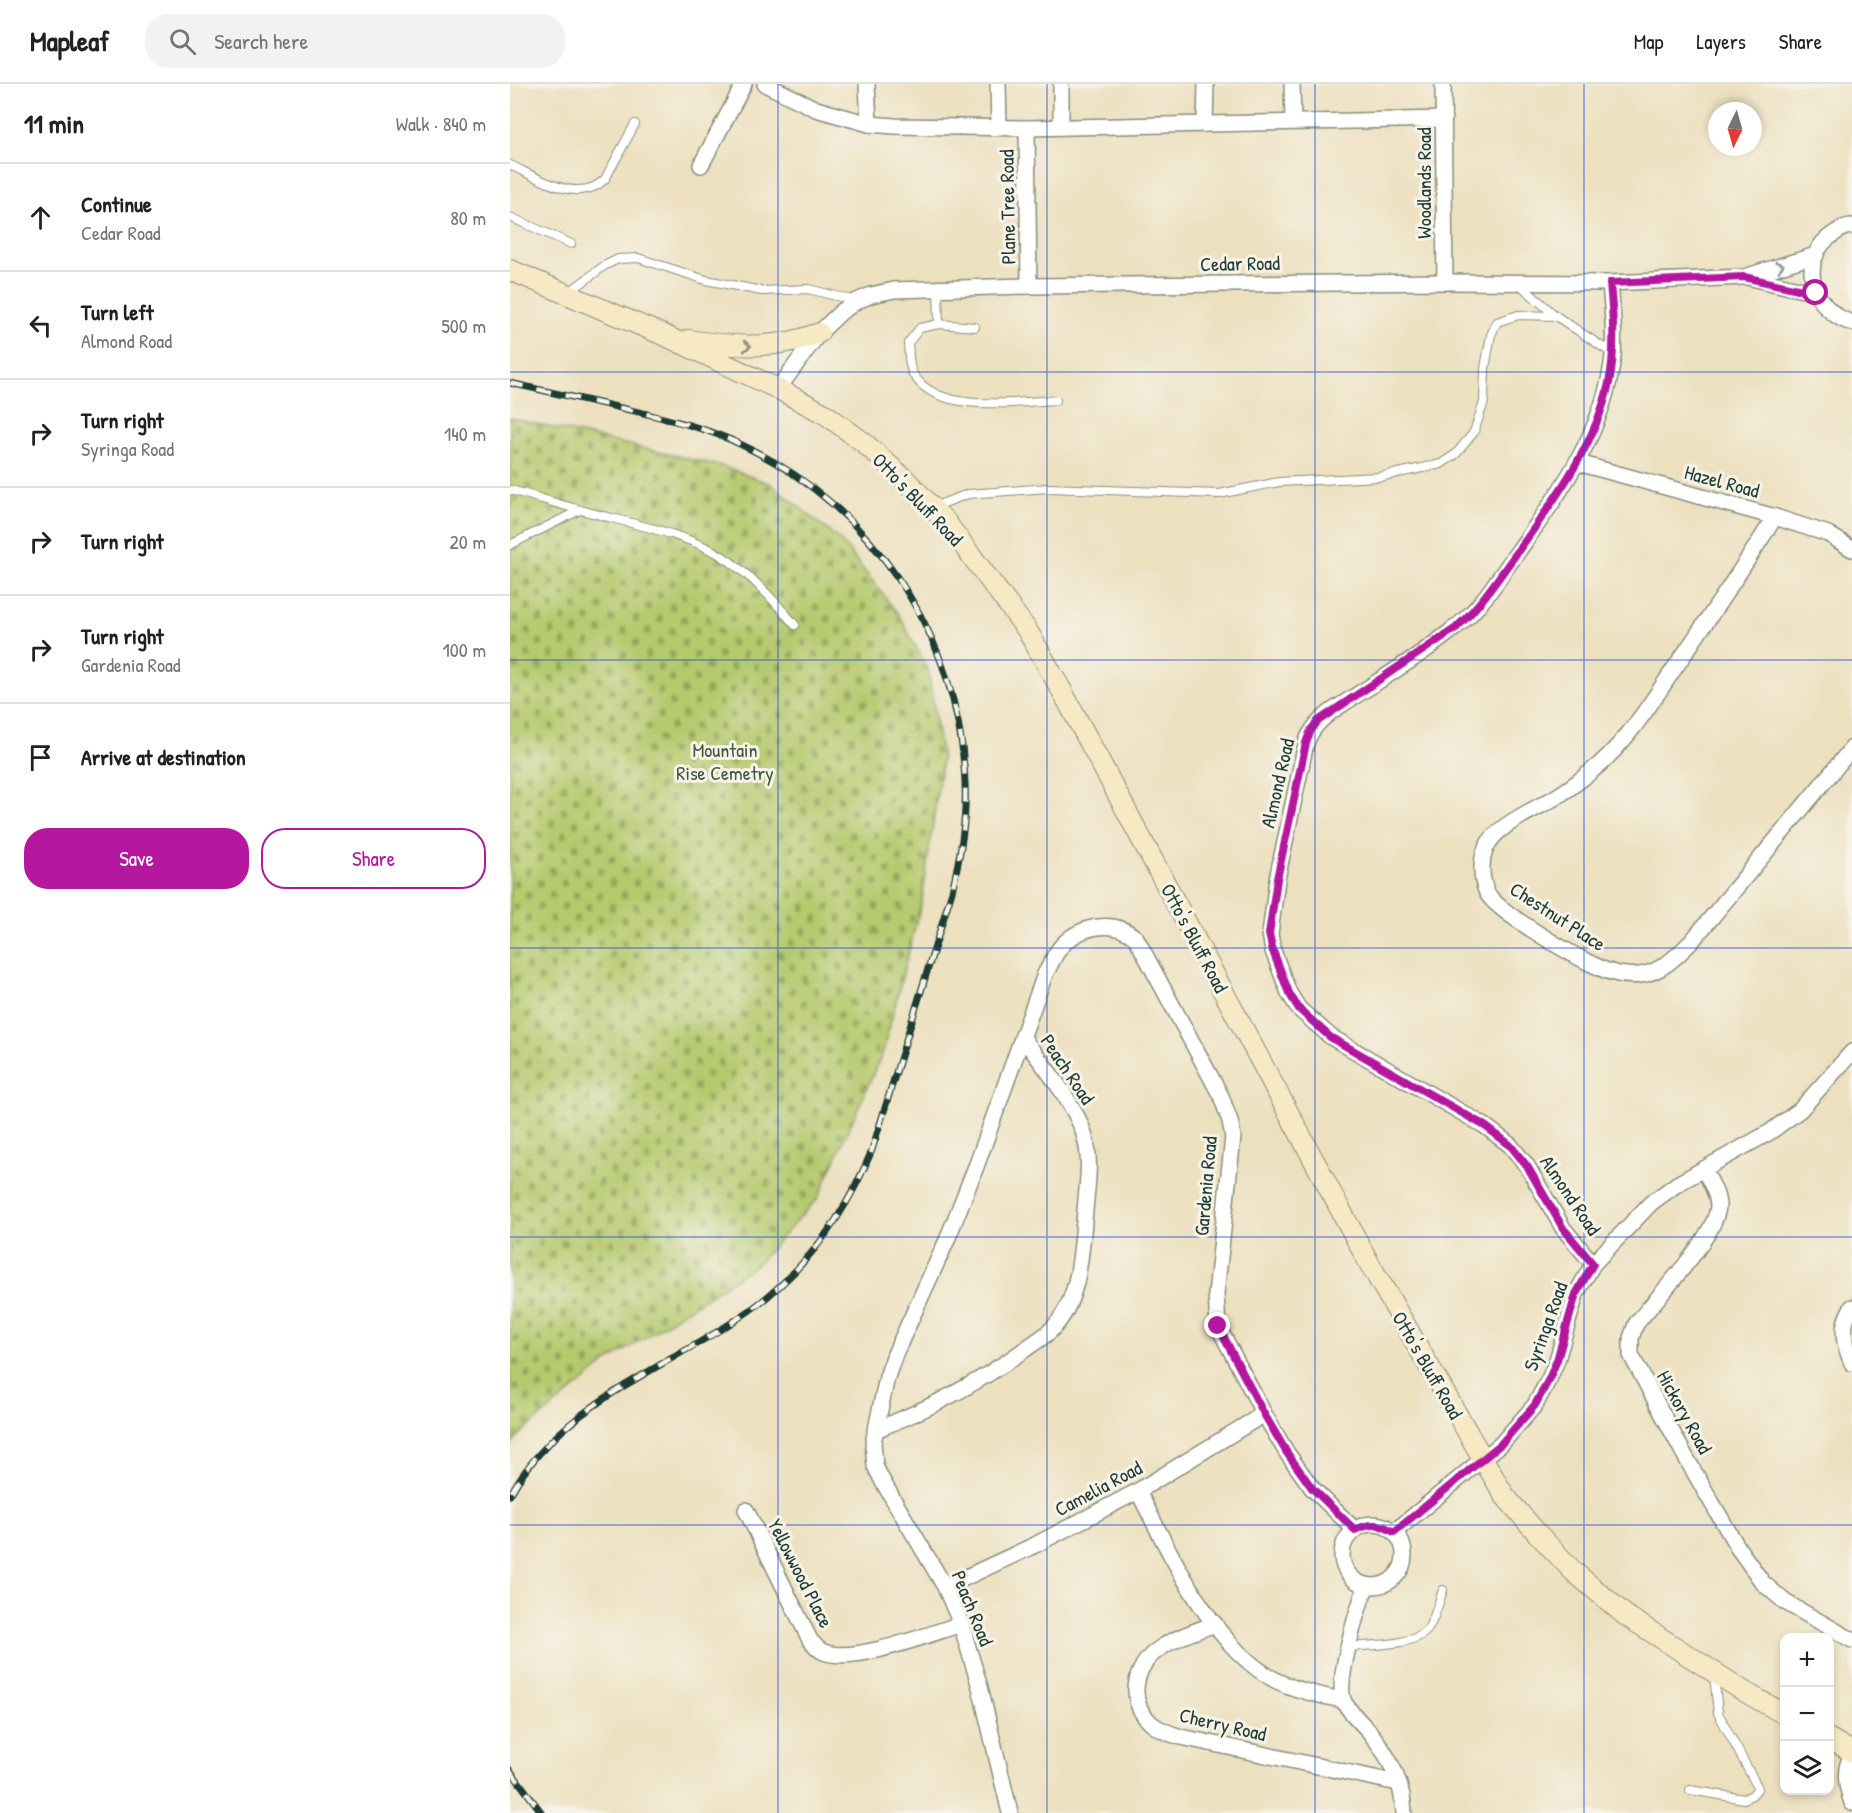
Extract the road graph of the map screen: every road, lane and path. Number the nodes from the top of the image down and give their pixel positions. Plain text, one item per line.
1 (744, 84) edge
2 (765, 84) edge
3 (867, 84) edge
4 (998, 84) edge
5 (1061, 84) edge
6 (1206, 84) edge
7 (1292, 84) edge
8 (1443, 84) edge
9 (1444, 119) junction
10 (1293, 122) junction
11 (634, 124) dead end
12 (869, 124) junction
13 (1205, 124) junction
14 (999, 127) junction
15 (1061, 127) junction
16 (1027, 128) junction
17 (701, 165) dead end
18 (510, 166) edge
19 (510, 217) edge
20 (1852, 226) edge
21 (571, 244) dead end
22 (1816, 255) junction
23 (510, 270) edge
24 (1744, 277) junction
25 (1445, 282) junction
26 (1517, 282) junction
27 (1610, 283) junction
28 (1029, 286) junction
29 (938, 289) junction
30 (1816, 293) junction
31 (567, 294) junction
32 (857, 301) junction
33 (1556, 316) junction
34 (1852, 322) edge
35 (939, 324) junction
36 (975, 327) dead end
37 (819, 333) junction
38 (668, 337) junction
39 (1613, 354) junction
40 (778, 389) junction
41 (1056, 400) dead end
42 (1578, 463) junction
43 (510, 490) edge
44 (932, 507) junction
45 (580, 510) junction
46 (1775, 517) junction
47 (510, 545) edge
48 (1852, 549) edge
49 (795, 625) dead end
50 (1852, 748) edge
51 (1023, 1038) junction
52 (1852, 1052) edge
53 (1704, 1170) junction
54 (1593, 1264) junction
55 (1852, 1307) edge
56 (1852, 1363) edge
57 (1264, 1414) junction
58 (875, 1430) junction
59 (1482, 1459) junction
60 (1138, 1491) junction
61 (746, 1510) dead end
62 (1355, 1530) junction
63 (1394, 1532) junction
64 (1366, 1586) junction
65 (945, 1587) junction
66 (1443, 1590) dead end
67 (961, 1624) junction
68 (1215, 1624) junction
69 (1852, 1640) edge
70 (1348, 1647) junction
71 (1713, 1672) junction
72 (1343, 1700) junction
73 (1780, 1711) edge
74 (1833, 1741) edge
75 (1852, 1753) edge
76 (1398, 1783) junction
77 (1689, 1790) dead end
78 (1852, 1803) edge
79 (1010, 1813) edge
80 (1404, 1813) edge

1 - 17 street
2 - 12 street
3 - 12 street
4 - 14 street
5 - 15 street
6 - 13 street
7 - 10 street
8 - 9 street, Woodlands Road
9 - 10 street
9 - 25 street, Woodlands Road
10 - 13 street
11 - 18 lane
12 - 14 street
13 - 15 street
14 - 16 street
15 - 16 street
16 - 28 street, Plane Tree Road
19 - 21 lane
20 - 22 street
24 -> 22 street, Cedar Road
22 - 30 street
23 - 31 main road, Otto's Bluff Road
24 - 27 street, Cedar Road
24 - 30 street, Cedar Road
25 - 26 street, Cedar Road
25 - 28 street, Cedar Road
26 - 27 street, Cedar Road
26 - 33 lane
27 - 39 street, Almond Road
28 - 29 street, Cedar Road
29 - 32 street, Cedar Road
29 - 35 lane
30 - 34 street
31 - 32 lane
31 - 38 main road, Otto's Bluff Road
32 - 37 street, Cedar Road
33 - 39 lane
33 - 44 lane
35 - 36 lane
35 - 41 lane
38 -> 37 main road
37 - 40 street, Cedar Road
38 - 40 main road, Otto's Bluff Road
39 - 42 street, Almond Road
40 - 44 main road, Otto's Bluff Road
42 - 46 street, Hazel Road
42 - 54 street, Almond Road
43 - 45 lane
44 - 59 main road, Otto's Bluff Road
45 - 47 lane
45 - 49 lane
46 - 48 street, Hazel Road
46 - 50 street, Chestnut Place
51 - 57 street, Gardenia Road
51 - 58 street, Peach Road
51 - 58 street, Peach Road
52 - 53 street, Syringa Road
53 - 54 street, Syringa Road
53 - 69 street, Hickory Road
54 - 59 street, Syringa Road
55 - 56 street
57 - 60 street, Camelia Road
57 - 62 street, Gardenia Road
58 - 65 street, Peach Road
59 - 63 street, Syringa Road
59 - 71 main road, Otto's Bluff Road
60 - 65 street, Camelia Road
60 - 68 street
61 - 67 street, Yellowwood Place
62 - 63 street
62 - 64 street
63 - 64 street
64 - 70 street
65 - 67 street, Peach Road
66 - 70 lane
67 - 79 street, Peach Road
68 - 72 street
68 - 76 street, Cherry Road
70 - 72 street
71 - 73 main road, Otto's Bluff Road
71 - 77 lane
72 - 76 street
74 - 75 main road
75 - 78 street
76 - 80 street

